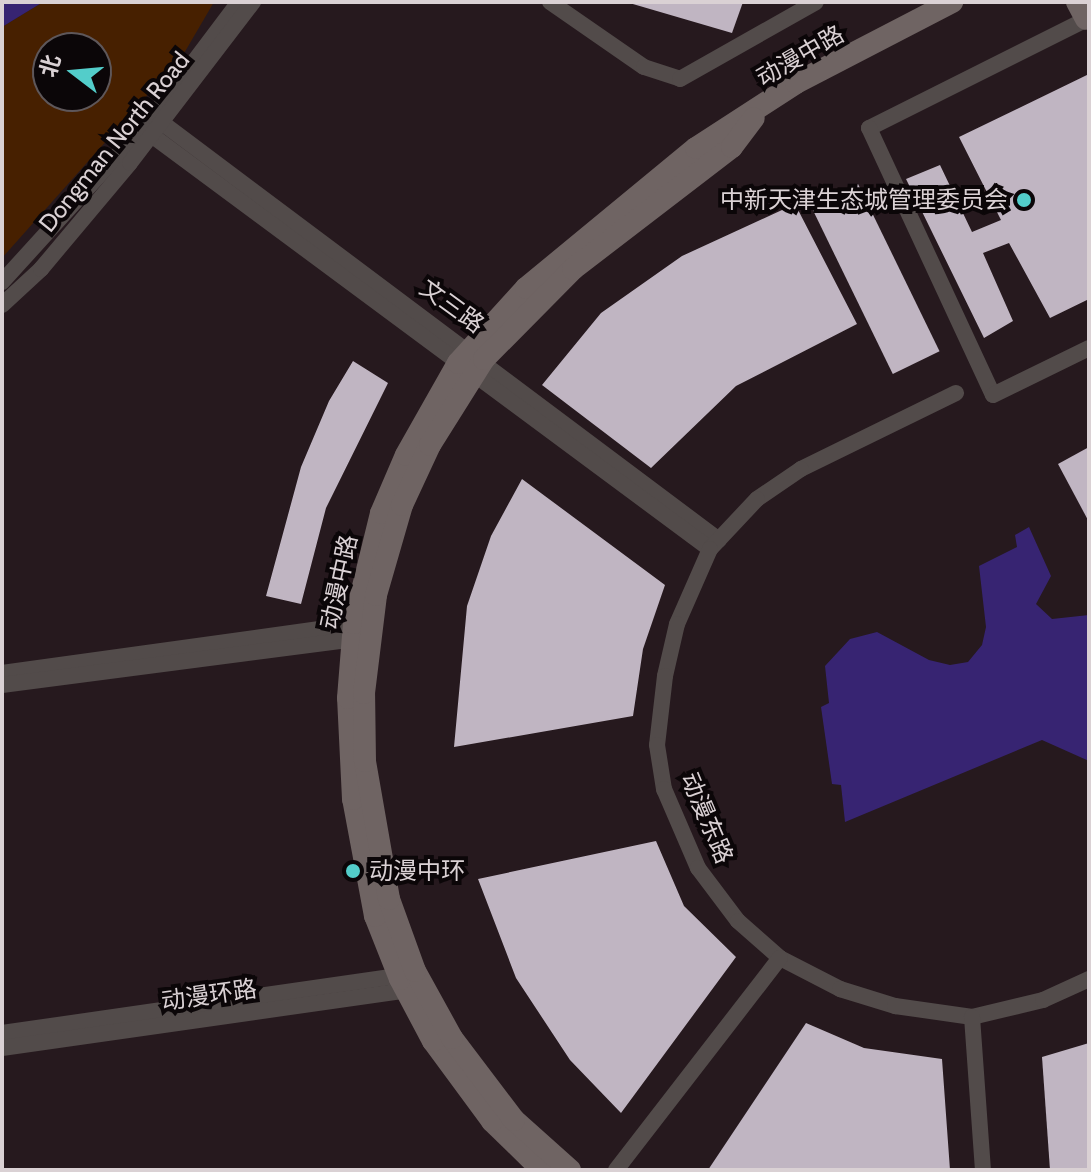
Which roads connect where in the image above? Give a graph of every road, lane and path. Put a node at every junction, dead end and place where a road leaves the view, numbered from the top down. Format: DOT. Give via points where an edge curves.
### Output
graph roads {
  1 [pos="239,2"];
  2 [pos="253,2"];
  3 [pos="550,2"];
  4 [pos="816,2"];
  5 [pos="952,2"];
  6 [pos="1084,13"];
  7 [pos="152,127"];
  8 [pos="2,282"];
  9 [pos="2,305"];
  10 [pos="1089,348"];
  11 [pos="471,361"];
  12 [pos="956,393"];
  13 [pos="715,545"];
  14 [pos="362,631"];
  15 [pos="2,673"];
  16 [pos="2,685"];
  17 [pos="780,958"];
  18 [pos="1089,979"];
  19 [pos="411,982"];
  20 [pos="972,1017"];
  21 [pos="2,1033"];
  22 [pos="2,1048"];
  23 [pos="542,1170"];
  24 [pos="570,1170"];
  25 [pos="616,1170"];
  26 [pos="983,1170"];
  1 -- 7 [label="street, Dongman North Road"];
  2 -- 7 [label="street, Dongman North Road"];
  3 -- 4 [label="street" via="644,67 680,79"];
  5 -- 11 [label="street, 动漫中路" via="796,83 639,190 526,288"];
  6 -- 10 [label="street" via="869,128 993,395"];
  7 -- 8 [label="street, Dongman North Road"];
  7 -- 9 [label="street, Dongman North Road" via="41,269"];
  7 -- 11 [label="street, 文三路"];
  11 -- 13 [label="street, 文三路"];
  11 -- 14 [label="street, 动漫中路" via="419,430 381,513"];
  12 -- 13 [label="street, 动漫东路" via="801,469 757,499"];
  13 -- 17 [label="street, 动漫东路" via="677,624 657,745 664,789 698,868 738,921"];
  14 -- 15 [label="street"];
  14 -- 16 [label="street"];
  14 -- 19 [label="street, 动漫中路" via="348,698 353,799 375,916"];
  17 -- 20 [label="street, 动漫东路" via="840,989 895,1006"];
  17 -- 25 [label="street"];
  18 -- 20 [label="street, 动漫东路" via="1043,1000"];
  19 -- 21 [label="street, 动漫环路"];
  19 -- 22 [label="street, 动漫环路"];
  19 -- 23 [label="street, 动漫中路" via="460,1081"];
  19 -- 24 [label="street, 动漫中路" via="482,1082"];
  20 -- 26 [label="street"];
}
